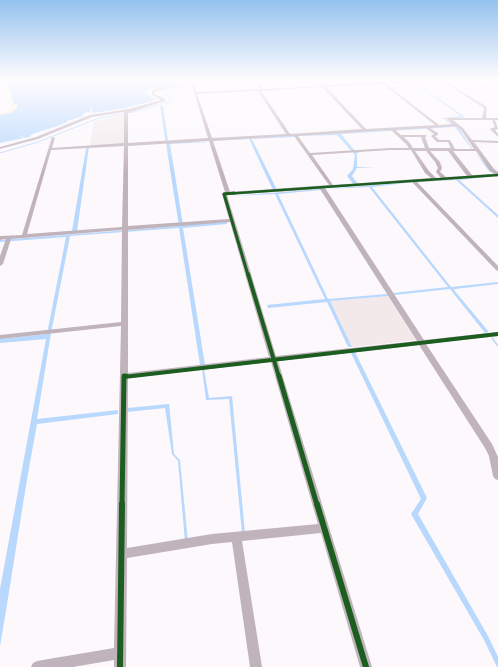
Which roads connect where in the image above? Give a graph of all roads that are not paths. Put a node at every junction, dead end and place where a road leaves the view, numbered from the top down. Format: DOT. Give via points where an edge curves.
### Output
graph roads {
  1 [pos="122,110"];
  2 [pos="132,110"];
  3 [pos="201,110"];
  4 [pos="272,110"];
  5 [pos="346,110"];
  6 [pos="418,110"];
  7 [pos="486,110"];
  8 [pos="126,113"];
  9 [pos="105,114"];
  10 [pos="484,119"];
  11 [pos="493,119"];
  12 [pos="498,119"];
  13 [pos="454,125"];
  14 [pos="438,126"];
  15 [pos="429,128"];
  16 [pos="498,128"];
  17 [pos="365,130"];
  18 [pos="393,130"];
  19 [pos="289,135"];
  20 [pos="296,135"];
  21 [pos="399,136"];
  22 [pos="422,136"];
  23 [pos="433,136"];
  24 [pos="498,136"];
  25 [pos="53,138"];
  26 [pos="211,141"];
  27 [pos="470,141"];
  28 [pos="498,142"];
  29 [pos="126,145"];
  30 [pos="0,148"];
  31 [pos="410,148"];
  32 [pos="50,149"];
  33 [pos="427,149"];
  34 [pos="452,149"];
  35 [pos="474,150"];
  36 [pos="310,154"];
  37 [pos="498,175"];
  38 [pos="471,177"];
  39 [pos="445,179"];
  40 [pos="435,180"];
  41 [pos="413,181"];
  42 [pos="332,187"];
  43 [pos="322,188"];
  44 [pos="228,194"];
  45 [pos="230,220"];
  46 [pos="125,230"];
  47 [pos="24,236"];
  48 [pos="0,238"];
  49 [pos="8,239"];
  50 [pos="0,264"];
  51 [pos="498,269"];
  52 [pos="124,324"];
  53 [pos="498,334"];
  54 [pos="0,337"];
  55 [pos="420,342"];
  56 [pos="272,359"];
  57 [pos="124,376"];
  58 [pos="498,476"];
  59 [pos="324,528"];
  60 [pos="236,537"];
  61 [pos="122,554"];
  62 [pos="120,653"];
  63 [pos="37,667"];
  64 [pos="120,667"];
  65 [pos="256,667"];
  66 [pos="365,667"];
  1 -- 9 [label="street"];
  2 -- 8 [label="street"];
  3 -- 26 [label="street"];
  4 -- 19 [label="street"];
  5 -- 17 [label="street"];
  6 -- 14 [label="street"];
  7 -- 10 [label="street"];
  8 -- 9 [label="street"];
  8 -- 29 [label="street"];
  9 -- 30 [label="street" via="86,118 37,138"];
  10 -- 11 [label="street"];
  10 -- 13 [label="street" via="449,119"];
  11 -- 12 [label="street"];
  11 -- 16 [label="street"];
  13 -- 14 [label="street"];
  13 -- 27 [label="street" via="462,129"];
  14 -- 15 [label="street"];
  15 -- 18 [label="street"];
  15 -- 23 [label="street" via="437,134"];
  16 -- 24 [label="street" via="492,129"];
  17 -- 18 [label="street"];
  17 -- 20 [label="street"];
  18 -- 21 [label="street"];
  19 -- 20 [label="street"];
  19 -- 26 [label="street"];
  20 -- 36 [label="street"];
  21 -- 22 [label="street"];
  21 -- 31 [label="street"];
  22 -- 23 [label="street"];
  22 -- 33 [label="street"];
  23 -- 34 [label="street" via="438,140 449,141"];
  25 -- 32 [label="street"];
  26 -- 29 [label="street"];
  26 -- 44 [label="street"];
  27 -- 28 [label="street"];
  27 -- 35 [label="street"];
  29 -- 32 [label="street"];
  29 -- 46 [label="street"];
  31 -- 33 [label="street"];
  31 -- 36 [label="street"];
  31 -- 40 [label="street"];
  32 -- 47 [label="street"];
  33 -- 34 [label="street"];
  33 -- 39 [label="street" via="439,164 438,172"];
  34 -- 35 [label="street"];
  34 -- 38 [label="street"];
  35 -- 37 [label="street"];
  36 -- 42 [label="street"];
  37 -- 38 [label="street"];
  38 -- 39 [label="street"];
  39 -- 40 [label="street"];
  40 -- 41 [label="street"];
  41 -- 42 [label="street"];
  41 -- 51 [label="street"];
  42 -- 43 [label="street"];
  43 -- 44 [label="street"];
  43 -- 55 [label="street"];
  44 -- 45 [label="street" via="224,194"];
  45 -- 46 [label="street"];
  45 -- 56 [label="street"];
  46 -- 47 [label="street"];
  46 -- 52 [label="street"];
  47 -- 49 [label="street"];
  48 -- 49 [label="street"];
  49 -- 50 [label="street"];
  52 -- 54 [label="street"];
  52 -- 57 [label="street"];
  53 -- 55 [label="street"];
  55 -- 56 [label="street"];
  55 -- 58 [label="street" via="490,446"];
  56 -- 57 [label="street"];
  56 -- 59 [label="street"];
  57 -- 61 [label="street"];
  59 -- 60 [label="street"];
  59 -- 66 [label="street"];
  60 -- 61 [label="street"];
  60 -- 65 [label="street"];
  61 -- 62 [label="street"];
  62 -- 63 [label="street"];
  62 -- 64 [label="street"];
}
